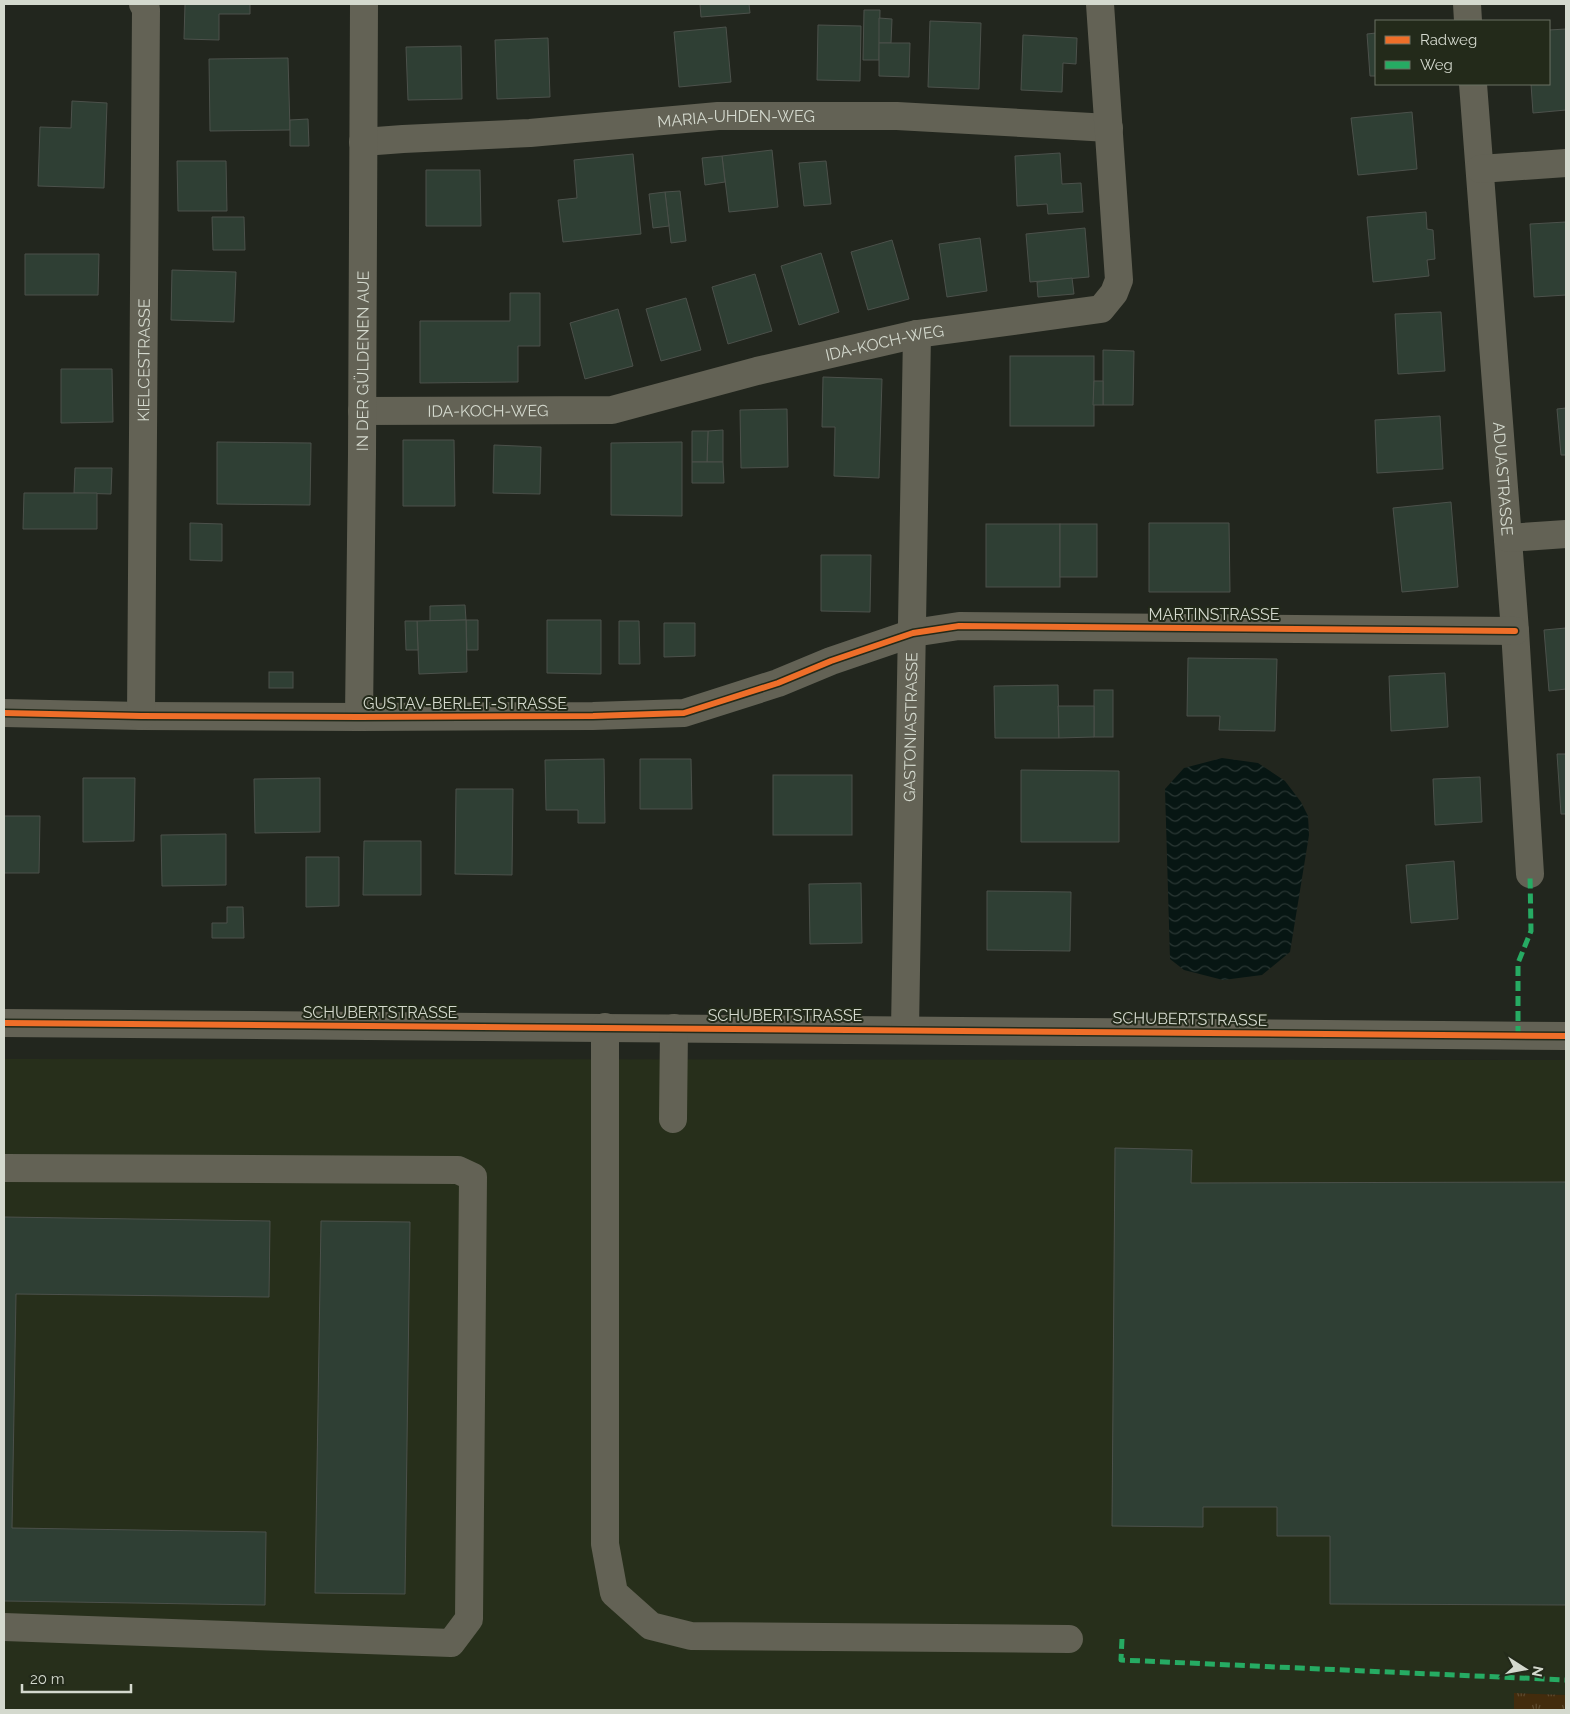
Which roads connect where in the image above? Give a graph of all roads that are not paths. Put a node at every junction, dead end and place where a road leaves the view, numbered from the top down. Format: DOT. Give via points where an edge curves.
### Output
graph roads {
  1 [pos="143,4"];
  2 [pos="364,4"];
  3 [pos="1100,4"];
  4 [pos="1467,4"];
  5 [pos="1468,20"];
  6 [pos="1473,85"];
  7 [pos="1109,128"];
  8 [pos="363,142"];
  9 [pos="1566,163"];
  10 [pos="1480,170"];
  11 [pos="917,334"];
  12 [pos="362,411"];
  13 [pos="1566,534"];
  14 [pos="1508,538"];
  15 [pos="1515,631"];
  16 [pos="913,633"];
  17 [pos="4,713"];
  18 [pos="141,716"];
  19 [pos="359,717"];
  20 [pos="1530,874"];
  21 [pos="4,1023"];
  22 [pos="605,1027"];
  23 [pos="674,1028"];
  24 [pos="905,1030"];
  25 [pos="1566,1036"];
  26 [pos="673,1119"];
  27 [pos="4,1168"];
  28 [pos="4,1627"];
  29 [pos="1069,1639"];
  1 -- 18 [label="street, KIELCESTRASSE" via="146,19"];
  2 -- 8 [label="street, IN DER GÜLDENEN AUE"];
  3 -- 7 [label="street, IDA-KOCH-WEG"];
  4 -- 5 [label="street"];
  6 -- 10 [label="street, ADUASTRASSE"];
  7 -- 8 [label="street, MARIA-UHDEN-WEG" via="897,116 718,116 530,133"];
  7 -- 11 [label="street, IDA-KOCH-WEG" via="1120,280 1101,309"];
  8 -- 12 [label="street, IN DER GÜLDENEN AUE"];
  9 -- 10 [label="street"];
  10 -- 14 [label="street, ADUASTRASSE"];
  11 -- 12 [label="street, IDA-KOCH-WEG" via="612,410"];
  11 -- 16 [label="street, GASTONIASTRASSE"];
  12 -- 19 [label="street, IN DER GÜLDENEN AUE"];
  13 -- 14 [label="street"];
  14 -- 15 [label="street, ADUASTRASSE"];
  15 -- 16 [label="street, MARTINSTRASSE" via="959,626"];
  15 -- 20 [label="street, ADUASTRASSE"];
  16 -- 19 [label="street, GUSTAV-BERLET-STRASSE" via="778,683 684,713"];
  16 -- 24 [label="street, GASTONIASTRASSE"];
  17 -- 18 [label="street, GUSTAV-BERLET-STRASSE"];
  18 -- 19 [label="street, GUSTAV-BERLET-STRASSE"];
  21 -- 22 [label="street, SCHUBERTSTRASSE"];
  22 -- 23 [label="street, SCHUBERTSTRASSE"];
  22 -- 29 [label="street" via="605,1544 614,1593 651,1626 691,1636"];
  23 -- 24 [label="street, SCHUBERTSTRASSE"];
  23 -- 26 [label="street"];
  24 -- 25 [label="street, SCHUBERTSTRASSE"];
  27 -- 28 [label="street" via="458,1170 473,1177 469,1619 451,1644"];
}
